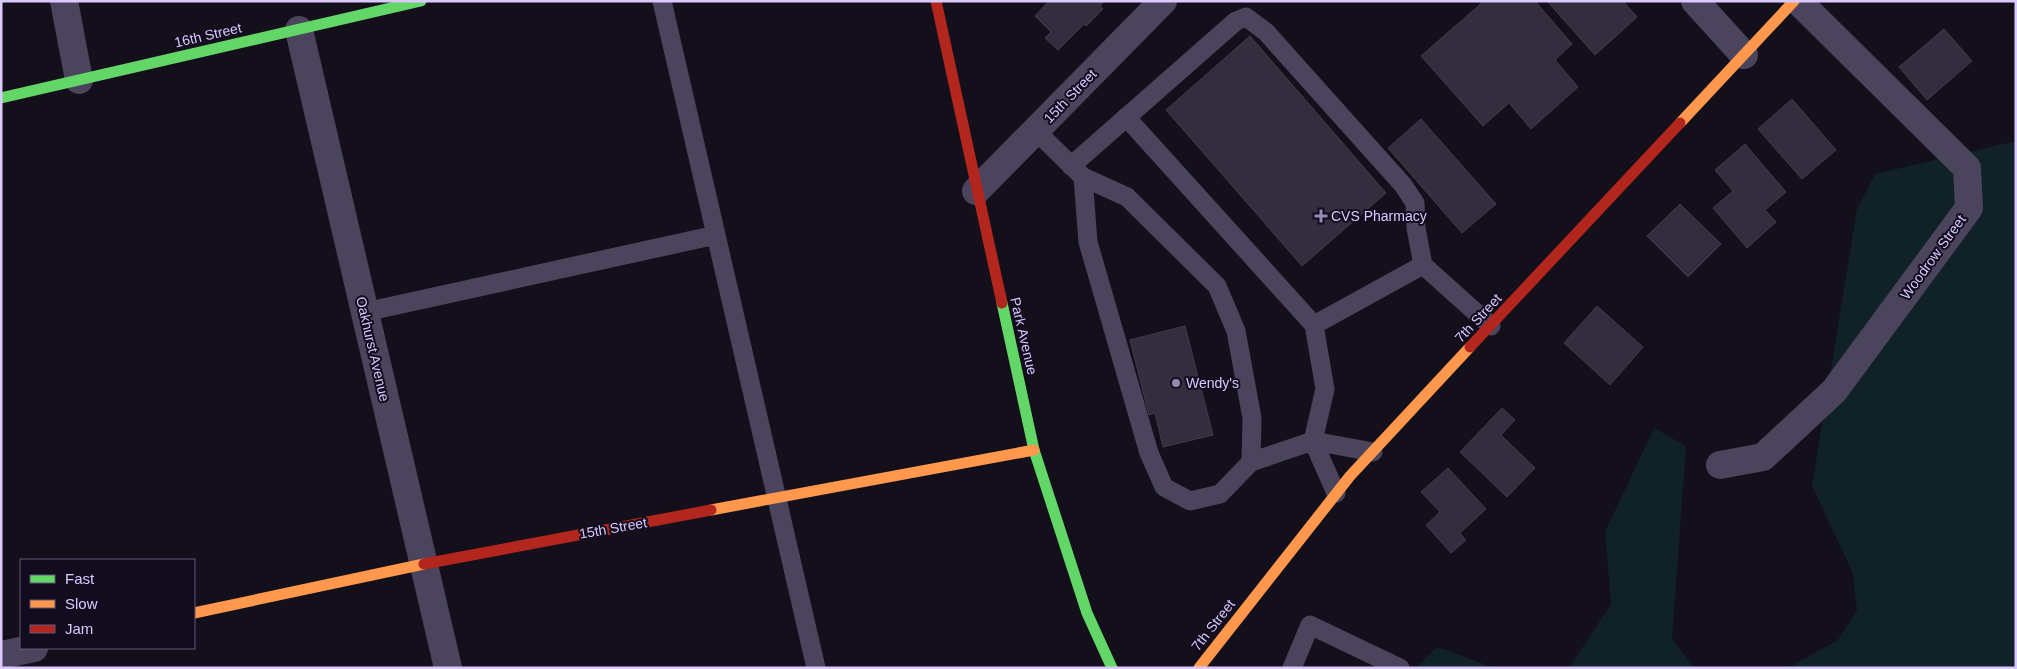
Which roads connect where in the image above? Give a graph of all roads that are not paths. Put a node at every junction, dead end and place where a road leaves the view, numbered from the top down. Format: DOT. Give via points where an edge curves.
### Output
graph roads {
  1 [pos="64,1"];
  2 [pos="421,1"];
  3 [pos="662,1"];
  4 [pos="936,1"];
  5 [pos="1163,1"];
  6 [pos="1695,1"];
  7 [pos="1794,1"];
  8 [pos="1798,1"];
  9 [pos="299,30"];
  10 [pos="1744,55"];
  11 [pos="79,80"];
  12 [pos="1,98"];
  13 [pos="1126,117"];
  14 [pos="1036,131"];
  15 [pos="1077,171"];
  16 [pos="976,191"];
  17 [pos="716,235"];
  18 [pos="1423,265"];
  19 [pos="365,312"];
  20 [pos="1314,325"];
  21 [pos="1490,326"];
  22 [pos="1313,441"];
  23 [pos="1034,450"];
  24 [pos="1373,452"];
  25 [pos="1251,462"];
  26 [pos="1720,465"];
  27 [pos="1336,493"];
  28 [pos="776,498"];
  29 [pos="423,564"];
  30 [pos="195,613"];
  31 [pos="1356,647"];
  32 [pos="29,649"];
  33 [pos="1,655"];
  34 [pos="448,668"];
  35 [pos="816,668"];
  36 [pos="1112,668"];
  37 [pos="1199,668"];
  38 [pos="1292,668"];
  39 [pos="1363,668"];
  40 [pos="1400,668"];
  1 -- 11 [label="street"];
  2 -- 9 [label="street, 16th Street"];
  3 -- 17 [label="lane"];
  4 -- 16 [label="street, Park Avenue"];
  5 -- 14 [label="street, 15th Street"];
  6 -- 10 [label="street"];
  7 -- 10 [label="street, 7th Street"];
  8 -- 26 [label="street, Woodrow Street" via="1966,168 1969,208 1834,391 1763,457"];
  9 -- 11 [label="street, 16th Street"];
  9 -- 19 [label="street, Oakhurst Avenue"];
  10 -- 21 [label="street, 7th Street"];
  11 -- 12 [label="street, 16th Street"];
  13 -- 15 [label="lane"];
  13 -- 18 [label="lane" via="1236,21 1246,17 1266,32 1403,185 1415,203"];
  13 -- 20 [label="lane"];
  14 -- 15 [label="lane"];
  14 -- 16 [label="street, 15th Street"];
  15 -- 25 [label="lane" via="1127,197 1218,286 1238,341 1252,418"];
  15 -- 25 [label="lane" via="1088,242 1149,453 1164,487 1190,501 1220,494"];
  16 -- 23 [label="street, Park Avenue"];
  17 -- 19 [label="lane"];
  17 -- 28 [label="lane"];
  18 -- 20 [label="lane"];
  18 -- 21 [label="lane"];
  19 -- 29 [label="street, Oakhurst Avenue"];
  20 -- 22 [label="lane" via="1325,389"];
  21 -- 24 [label="street, 7th Street"];
  22 -- 24 [label="lane"];
  22 -- 25 [label="lane"];
  22 -- 27 [label="lane"];
  23 -- 28 [label="street, 15th Street"];
  23 -- 36 [label="street, Park Avenue" via="1087,613"];
  24 -- 27 [label="street, 7th Street"];
  27 -- 37 [label="street, 7th Street"];
  28 -- 29 [label="street, 15th Street"];
  28 -- 35 [label="lane"];
  29 -- 30 [label="street, 15th Street"];
  29 -- 34 [label="street, Oakhurst Avenue"];
  31 -- 38 [label="lane" via="1310,625"];
  31 -- 39 [label="lane"];
  31 -- 40 [label="lane"];
  32 -- 33 [label="street"];
}
